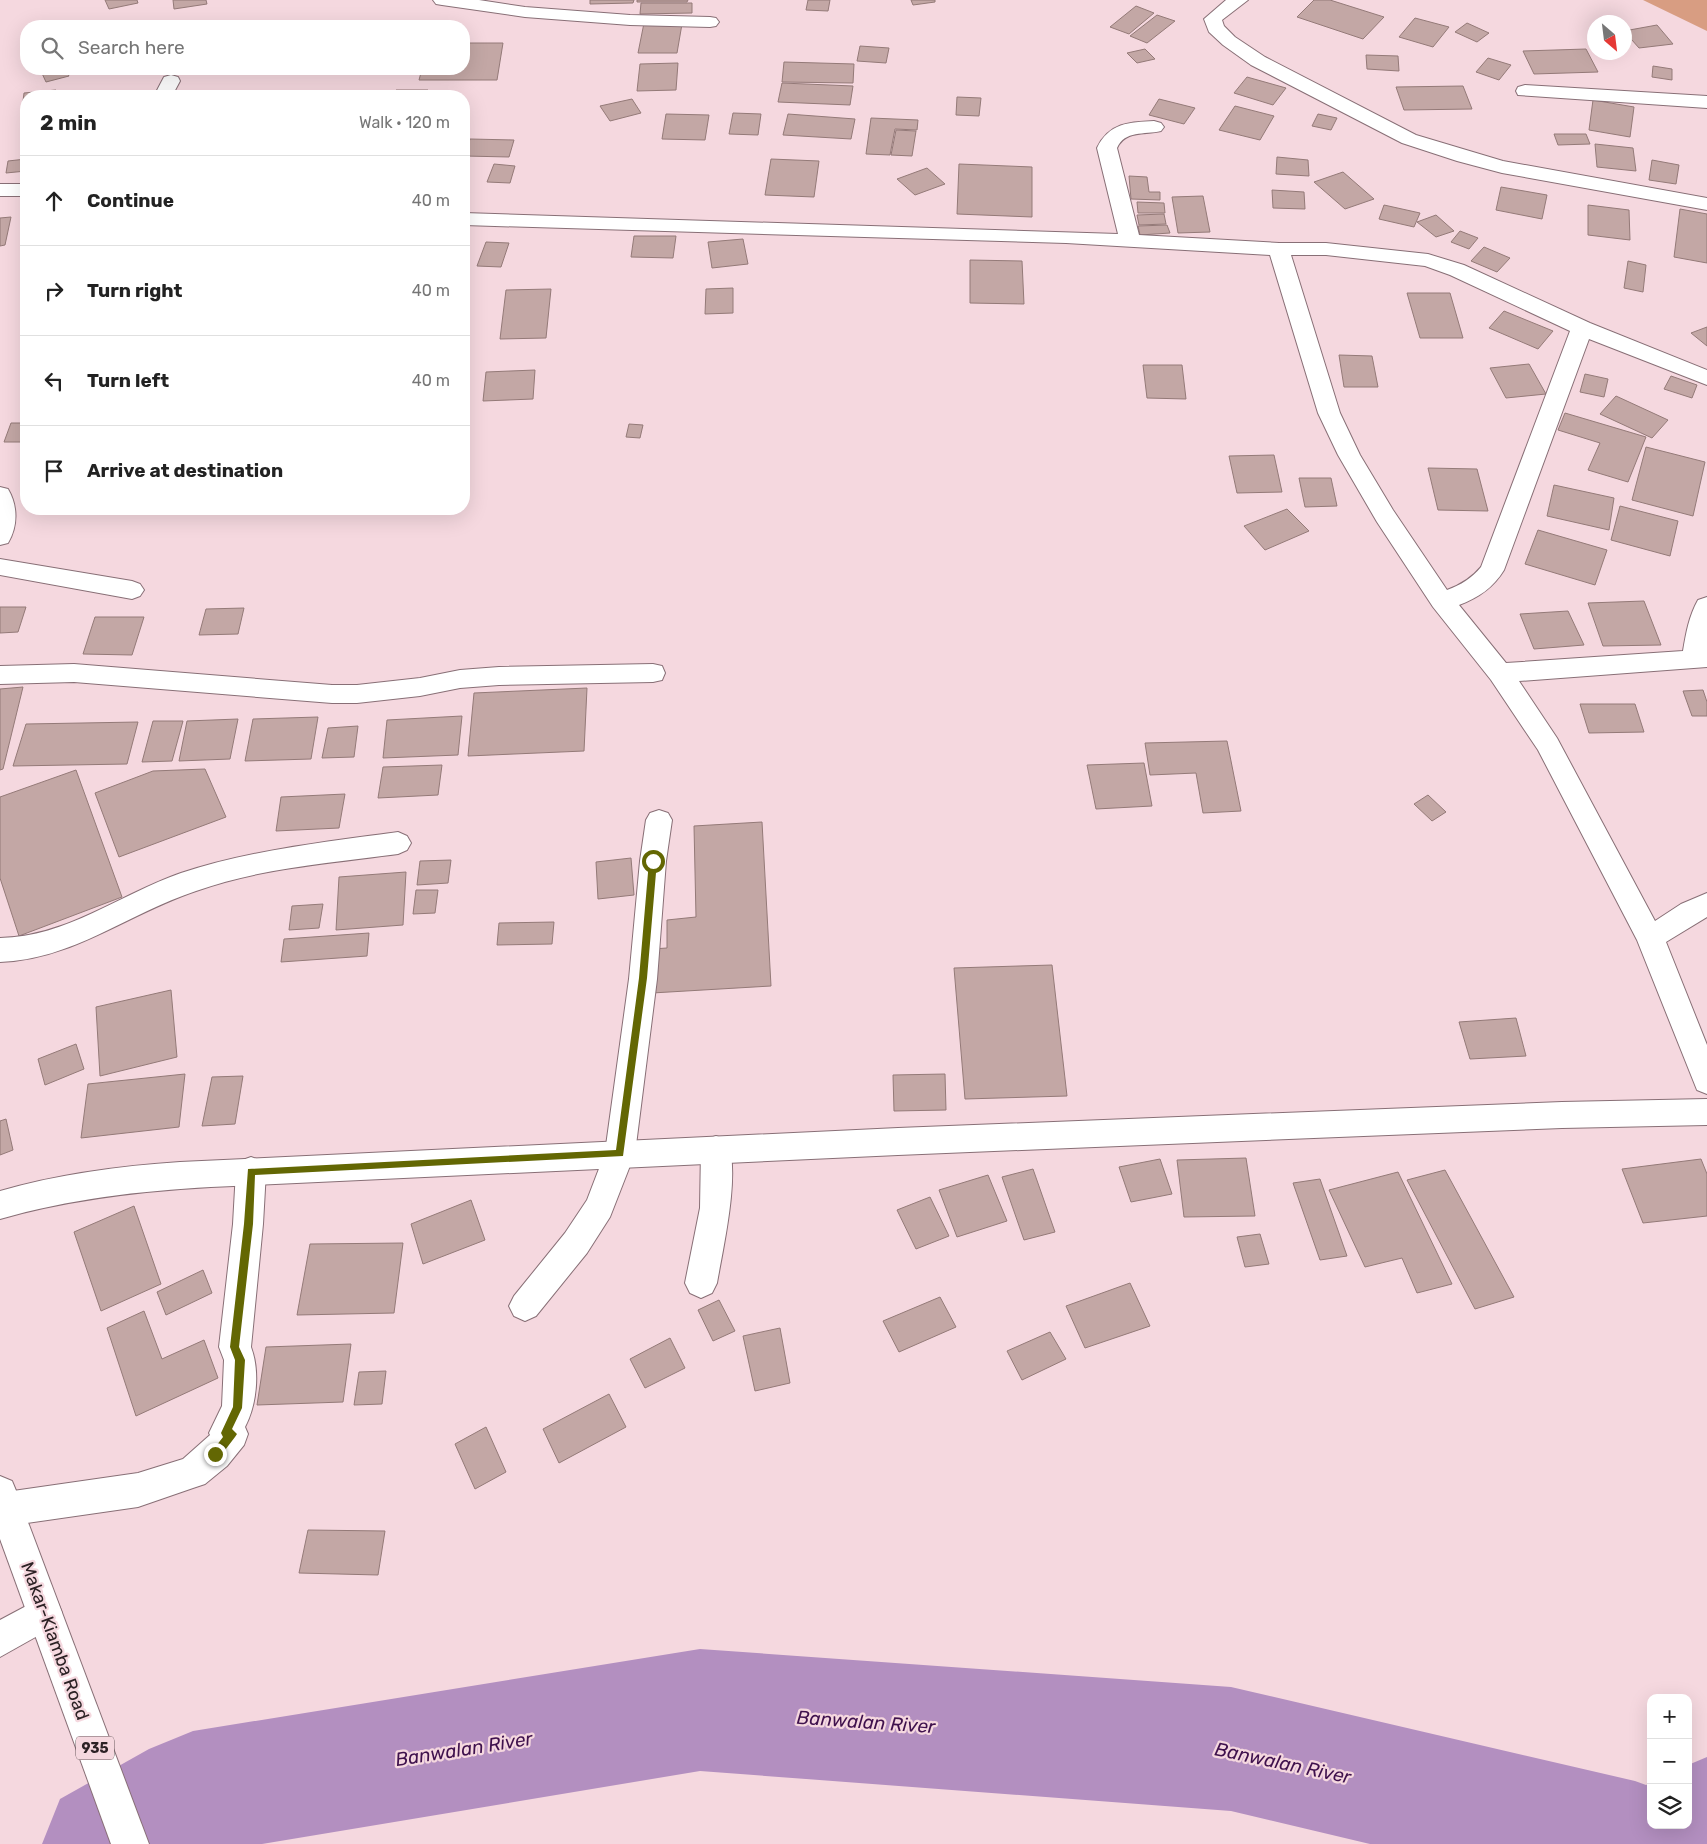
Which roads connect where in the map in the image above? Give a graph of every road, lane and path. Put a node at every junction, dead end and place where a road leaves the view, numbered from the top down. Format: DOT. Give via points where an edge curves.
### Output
graph roads {
  1 [pos="442,0"];
  2 [pos="1239,0"];
  3 [pos="710,22"];
  4 [pos="1524,90"];
  5 [pos="1707,102"];
  6 [pos="1154,127"];
  7 [pos="0,190"];
  8 [pos="20,190"];
  9 [pos="1707,204"];
  10 [pos="470,219"];
  11 [pos="1130,240"];
  12 [pos="1278,249"];
  13 [pos="1582,328"];
  14 [pos="1707,378"];
  15 [pos="0,496"];
  16 [pos="0,537"];
  17 [pos="0,567"];
  18 [pos="132,590"];
  19 [pos="1442,601"];
  20 [pos="1707,606"];
  21 [pos="1701,658"];
  22 [pos="653,673"];
  23 [pos="1500,673"];
  24 [pos="0,675"];
  25 [pos="659,820"];
  26 [pos="398,843"];
  27 [pos="1707,904"];
  28 [pos="1650,938"];
  29 [pos="0,950"];
  30 [pos="1707,1081"];
  31 [pos="1707,1112"];
  32 [pos="716,1149"];
  33 [pos="620,1153"];
  34 [pos="251,1171"];
  35 [pos="0,1205"];
  36 [pos="701,1283"];
  37 [pos="525,1306"];
  38 [pos="3,1501"];
  39 [pos="45,1613"];
  40 [pos="0,1639"];
  41 [pos="130,1844"];
  1 -- 3 [label="street" via="525,12"];
  2 -- 9 [label="street" via="1213,19 1215,28 1229,41 1258,61 1409,140 1502,167"];
  4 -- 5 [label="street"];
  6 -- 11 [label="street" via="1121,131 1107,148"];
  7 -- 8 [label="street"];
  10 -- 11 [label="street"];
  11 -- 12 [label="street"];
  12 -- 13 [label="street" via="1396,254 1428,260 1457,270"];
  12 -- 19 [label="street" via="1329,412 1385,516"];
  13 -- 14 [label="street"];
  13 -- 19 [label="street" via="1492,570 1484,582 1462,596"];
  15 -- 16 [label="street" via="5,512"];
  17 -- 18 [label="street"];
  19 -- 23 [label="street"];
  20 -- 21 [label="street" via="1698,631"];
  21 -- 23 [label="street"];
  22 -- 24 [label="street" via="499,676 357,694 74,673"];
  23 -- 28 [label="street" via="1548,745"];
  25 -- 33 [label="street"];
  26 -- 29 [label="street" via="260,862 187,882 35,947"];
  27 -- 28 [label="street"];
  28 -- 30 [label="street"];
  31 -- 32 [label="street"];
  32 -- 33 [label="street"];
  32 -- 36 [label="street" via="715,1208"];
  33 -- 34 [label="street"];
  33 -- 37 [label="street" via="599,1207 576,1243"];
  34 -- 35 [label="street" via="145,1177 74,1188"];
  34 -- 38 [label="street" via="235,1347 240,1360 238,1408 226,1433 232,1434 193,1472 138,1490"];
  38 -- 39 [label="street, Makar-Kiamba Road / 935"];
  39 -- 40 [label="street"];
  39 -- 41 [label="street, Makar-Kiamba Road / 935"];
}
